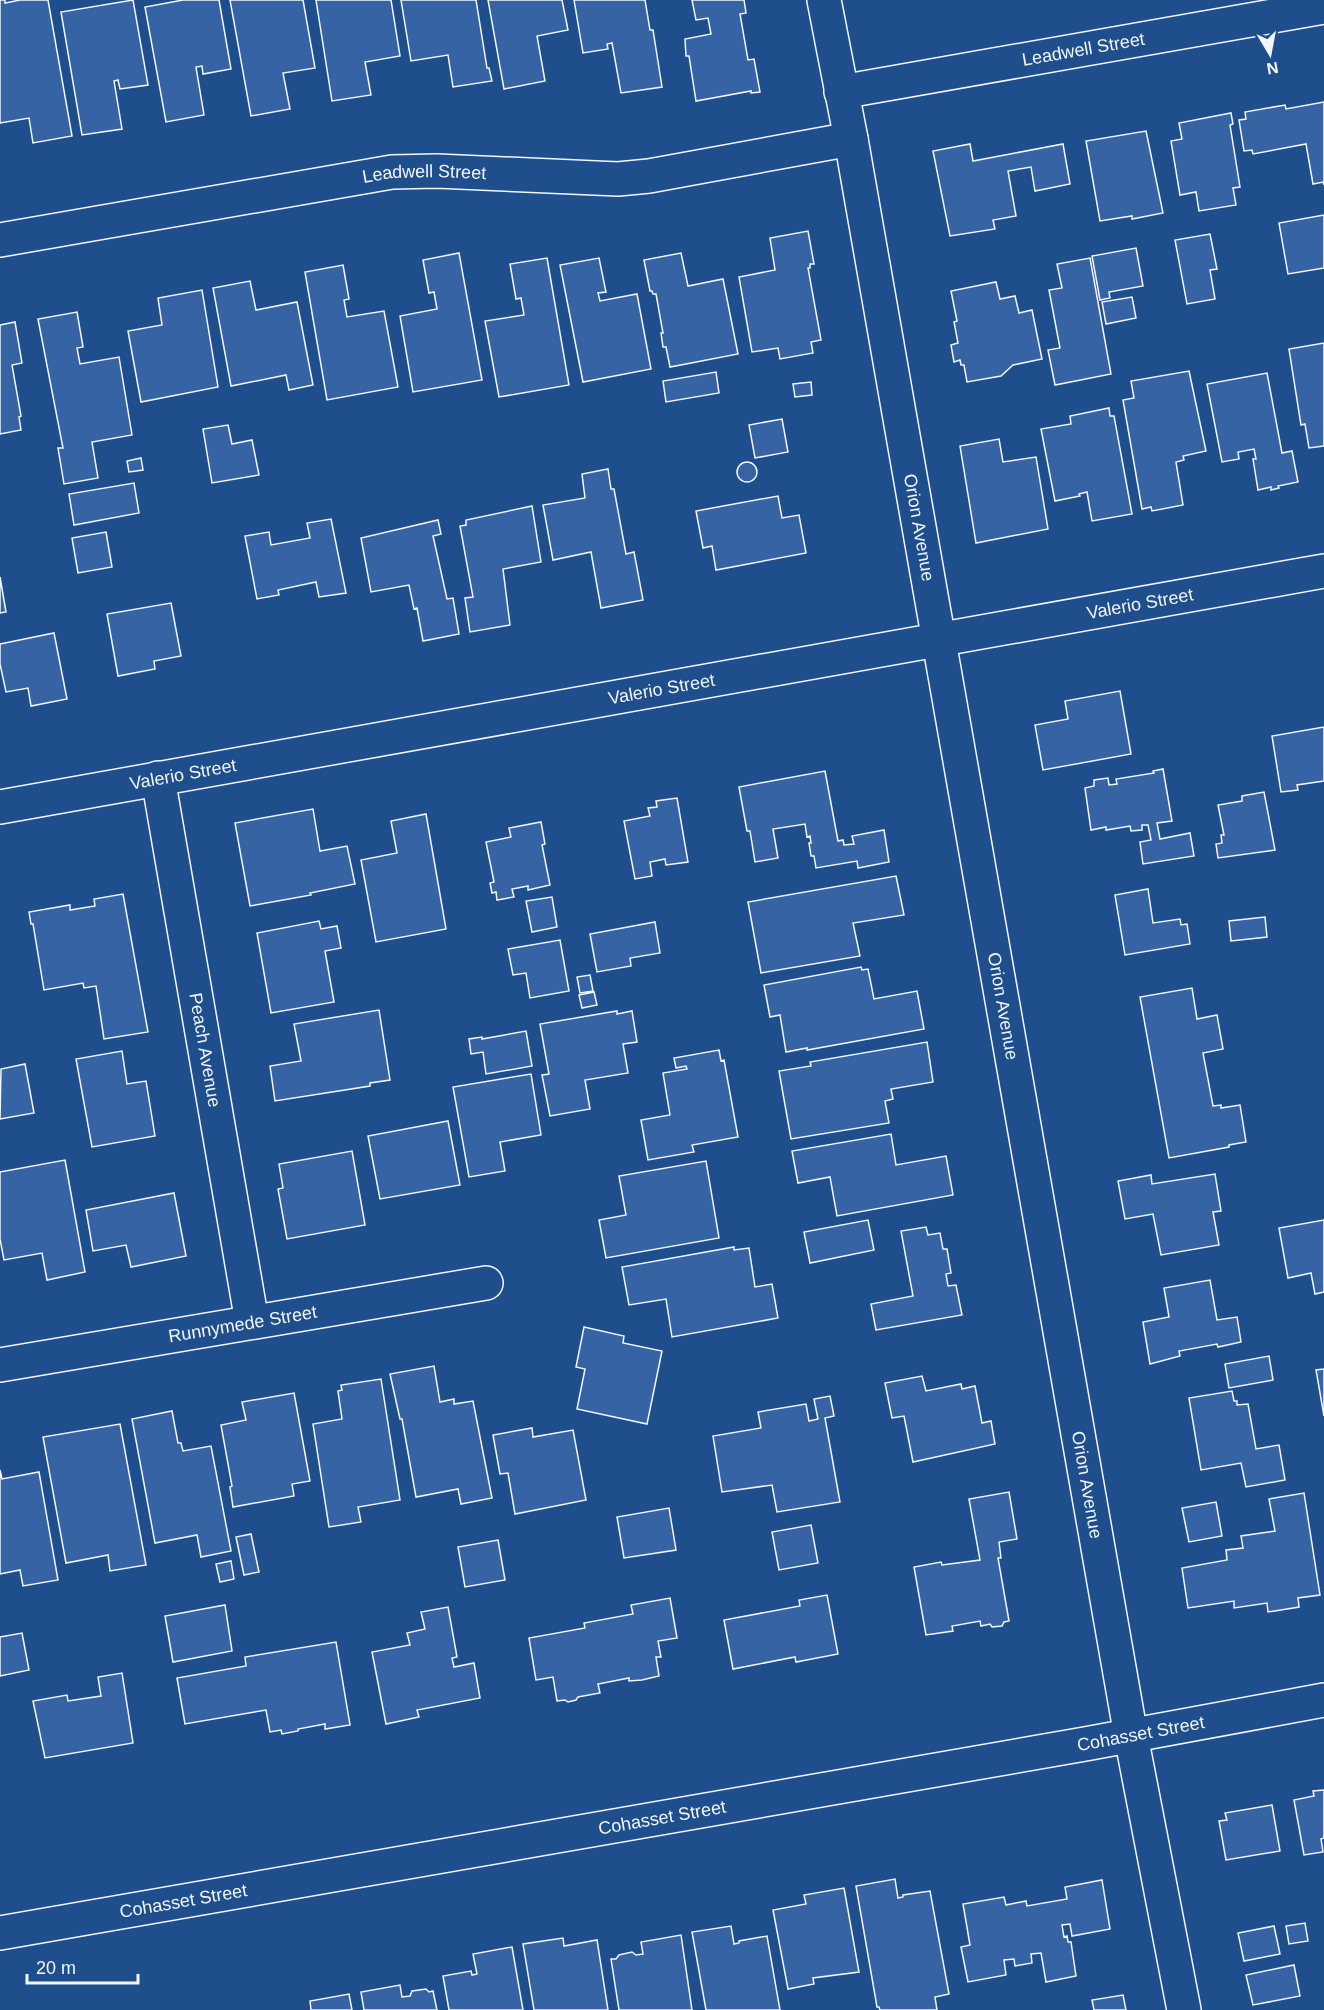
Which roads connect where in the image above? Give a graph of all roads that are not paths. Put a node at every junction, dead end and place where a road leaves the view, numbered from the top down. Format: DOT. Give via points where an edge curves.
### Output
graph roads {
  1 [pos="824,0"];
  2 [pos="1324,7"];
  3 [pos="841,92"];
  4 [pos="851,139"];
  5 [pos="0,240"];
  6 [pos="1324,571"];
  7 [pos="938,639"];
  8 [pos="158,778"];
  9 [pos="0,807"];
  10 [pos="486,1283"];
  11 [pos="252,1322"];
  12 [pos="0,1365"];
  13 [pos="1324,1700"];
  14 [pos="1131,1736"];
  15 [pos="0,1933"];
  16 [pos="1184,2010"];
  1 -- 3 [label="street, Orion Avenue"];
  2 -- 3 [label="street, Leadwell Street"];
  3 -- 4 [label="street, Orion Avenue"];
  4 -- 5 [label="street, Leadwell Street" via="618,179 392,172"];
  4 -- 7 [label="street, Orion Avenue"];
  6 -- 7 [label="street, Valerio Street"];
  7 -- 8 [label="street, Valerio Street"];
  7 -- 14 [label="street, Orion Avenue"];
  8 -- 9 [label="street, Valerio Street"];
  8 -- 11 [label="street, Peach Avenue"];
  10 -- 11 [label="street, Runnymede Street"];
  11 -- 12 [label="street, Runnymede Street"];
  13 -- 14 [label="street, Cohasset Street"];
  14 -- 15 [label="street, Cohasset Street"];
  14 -- 16 [label="street, Orion Avenue"];
}
